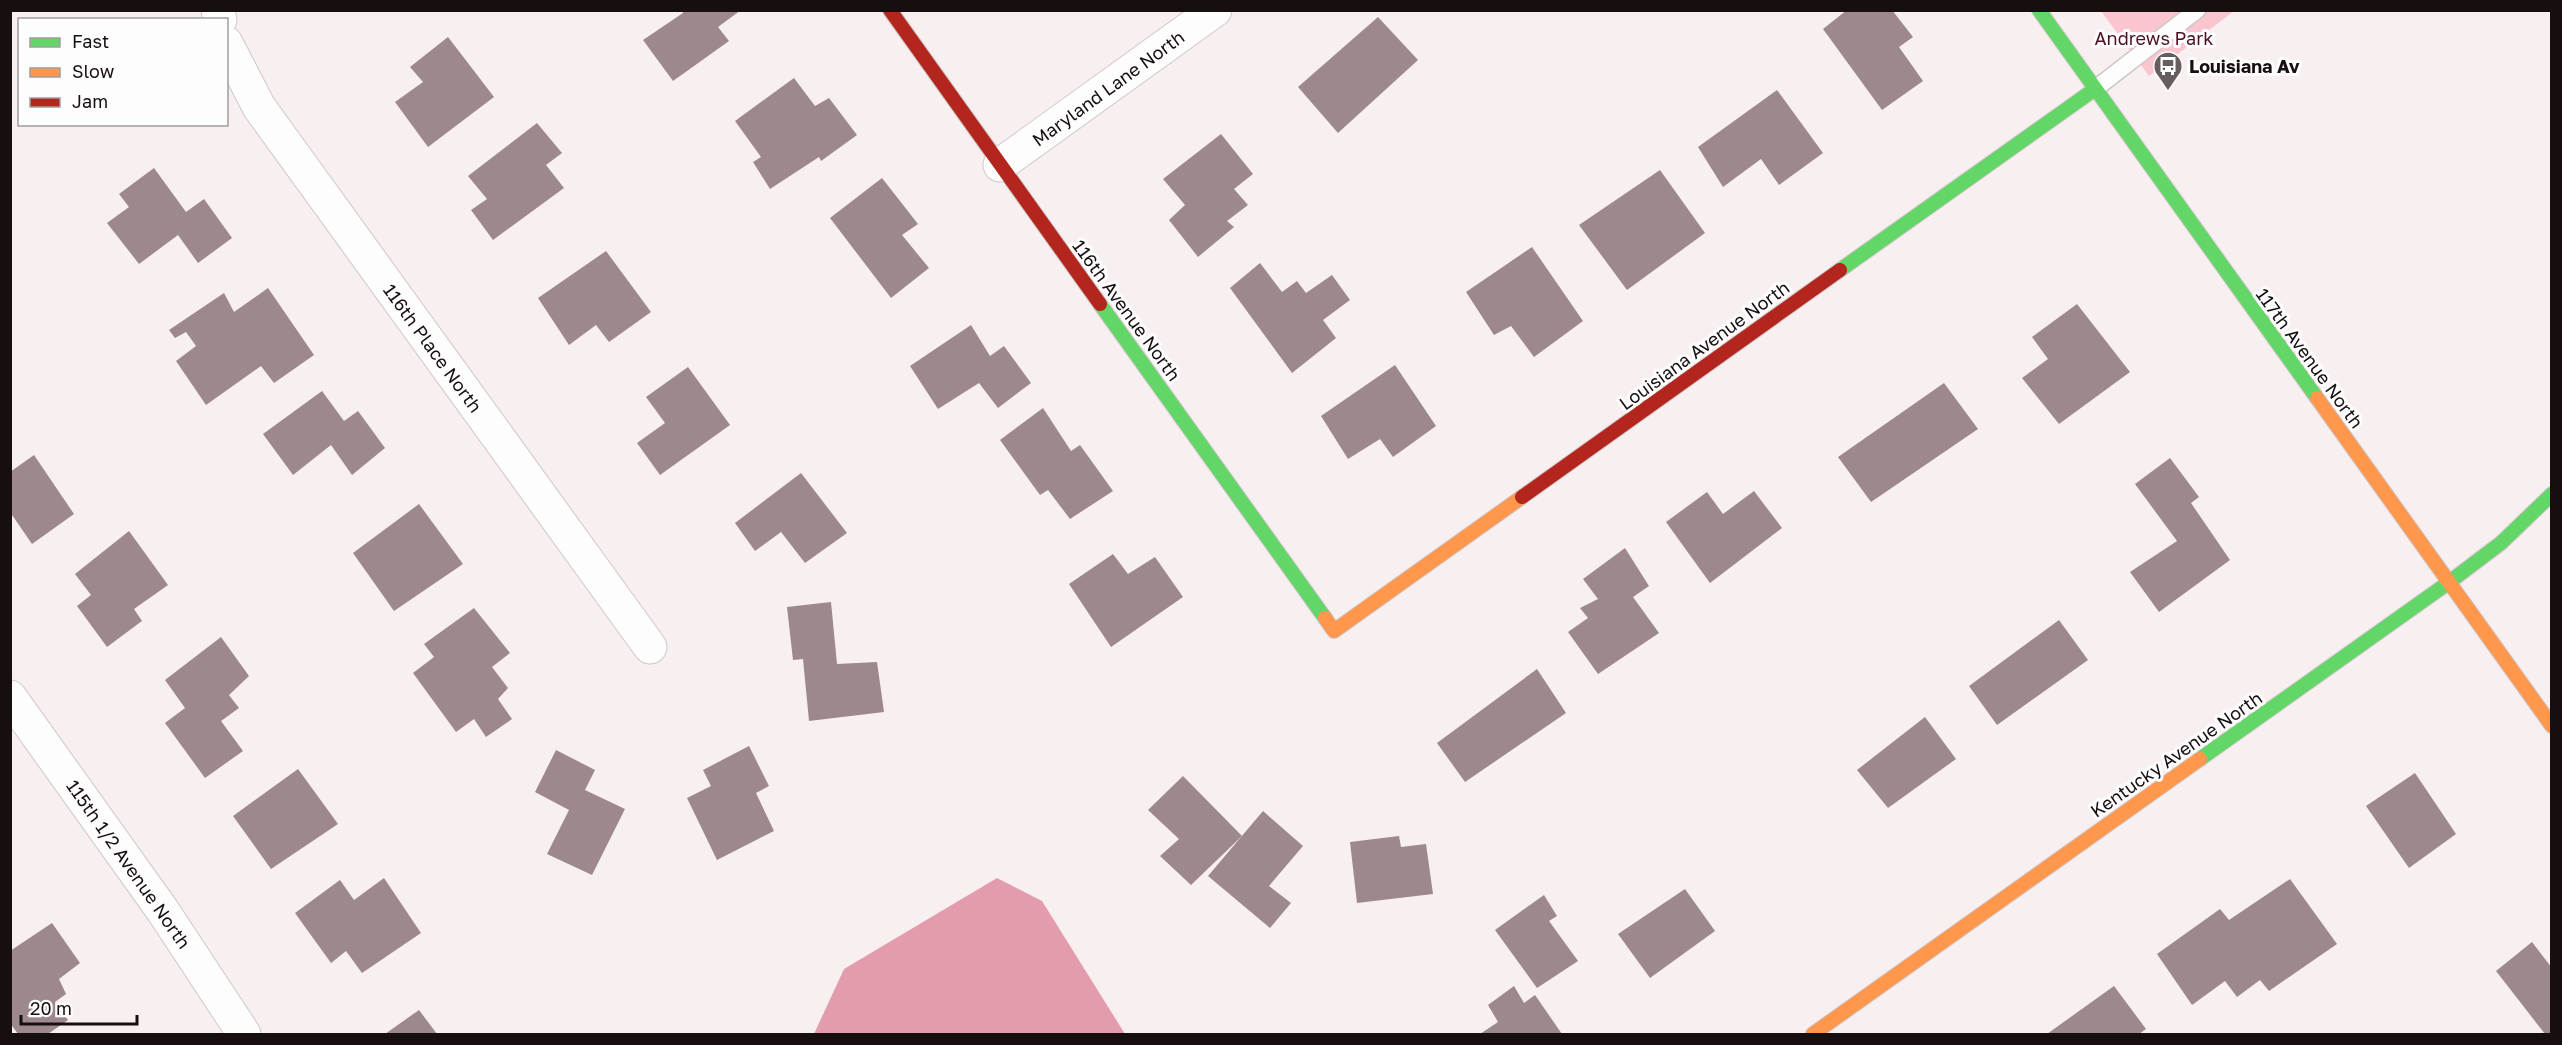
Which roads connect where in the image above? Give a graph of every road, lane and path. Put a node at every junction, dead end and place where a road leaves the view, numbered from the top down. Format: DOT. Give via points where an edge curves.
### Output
graph roads {
  1 [pos="890,10"];
  2 [pos="1215,10"];
  3 [pos="2039,10"];
  4 [pos="2197,10"];
  5 [pos="228,47"];
  6 [pos="2095,89"];
  7 [pos="1000,165"];
  8 [pos="2552,494"];
  9 [pos="2448,583"];
  10 [pos="1334,631"];
  11 [pos="650,647"];
  12 [pos="10,697"];
  13 [pos="2552,726"];
  14 [pos="244,1035"];
  15 [pos="1813,1035"];
  1 -- 7 [label="street, 116th Avenue North"];
  2 -- 7 [label="street, Maryland Lane North"];
  3 -- 6 [label="street, 117th Avenue North"];
  4 -- 6 [label="lane"];
  5 -- 11 [label="street, 116th Place North" via="259,107"];
  6 -- 9 [label="street, 117th Avenue North"];
  6 -- 10 [label="street, Louisiana Avenue North"];
  7 -- 10 [label="street, 116th Avenue North"];
  8 -- 9 [label="street, Kentucky Avenue North" via="2501,543"];
  9 -- 13 [label="street, 117th Avenue North"];
  9 -- 15 [label="street, Kentucky Avenue North"];
  12 -- 14 [label="street, 115th 1/2 Avenue North" via="163,911"];
}
